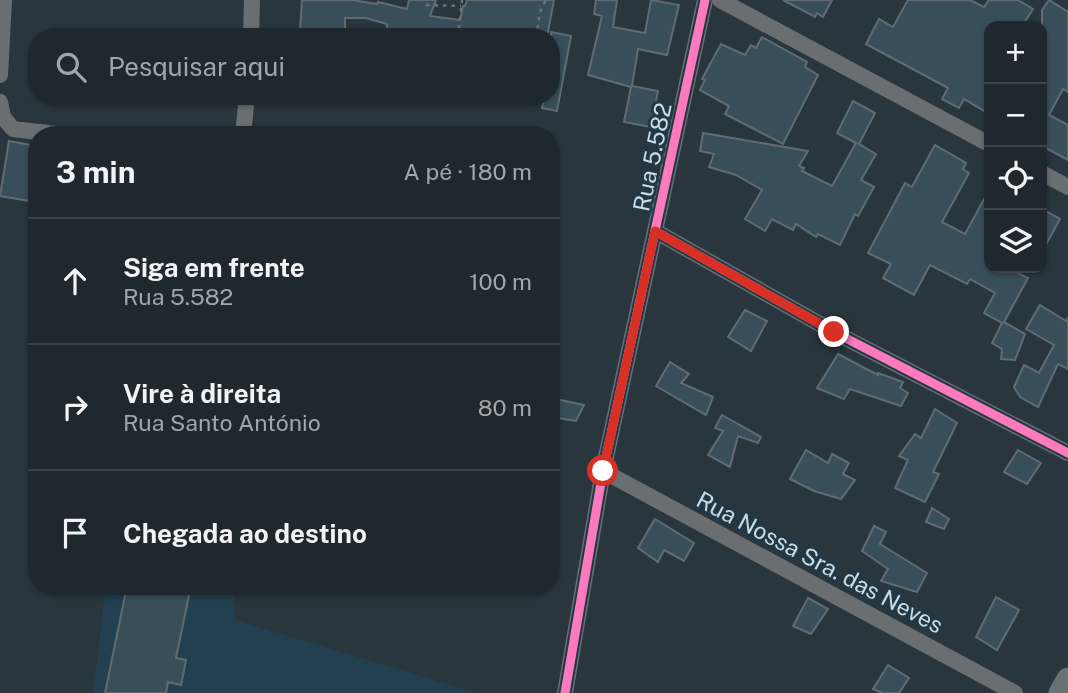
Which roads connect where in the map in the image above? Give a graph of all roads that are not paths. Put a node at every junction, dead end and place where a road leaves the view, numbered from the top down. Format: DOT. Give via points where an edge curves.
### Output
graph roads {
  1 [pos="4,0"];
  2 [pos="253,0"];
  3 [pos="705,0"];
  4 [pos="720,0"];
  5 [pos="251,28"];
  6 [pos="0,75"];
  7 [pos="0,102"];
  8 [pos="246,105"];
  9 [pos="244,126"];
  10 [pos="28,131"];
  11 [pos="984,142"];
  12 [pos="1047,176"];
  13 [pos="1068,187"];
  14 [pos="655,231"];
  15 [pos="1068,453"];
  16 [pos="603,471"];
  17 [pos="1068,679"];
  18 [pos="565,693"];
  19 [pos="1015,693"];
  20 [pos="1060,693"];
  1 -- 6 [label="street"];
  2 -- 5 [label="street"];
  3 -- 14 [label="street, Rua 5.582"];
  4 -- 11 [label="street"];
  7 -- 10 [label="street" via="3,117 13,129"];
  8 -- 9 [label="street"];
  12 -- 13 [label="street"];
  14 -- 15 [label="street" via="834,332"];
  14 -- 16 [label="street, Rua 5.582"];
  16 -- 18 [label="street, Rua 5.582"];
  16 -- 19 [label="street, Rua Nossa Sra. das Neves"];
  17 -- 20 [label="street"];
}
